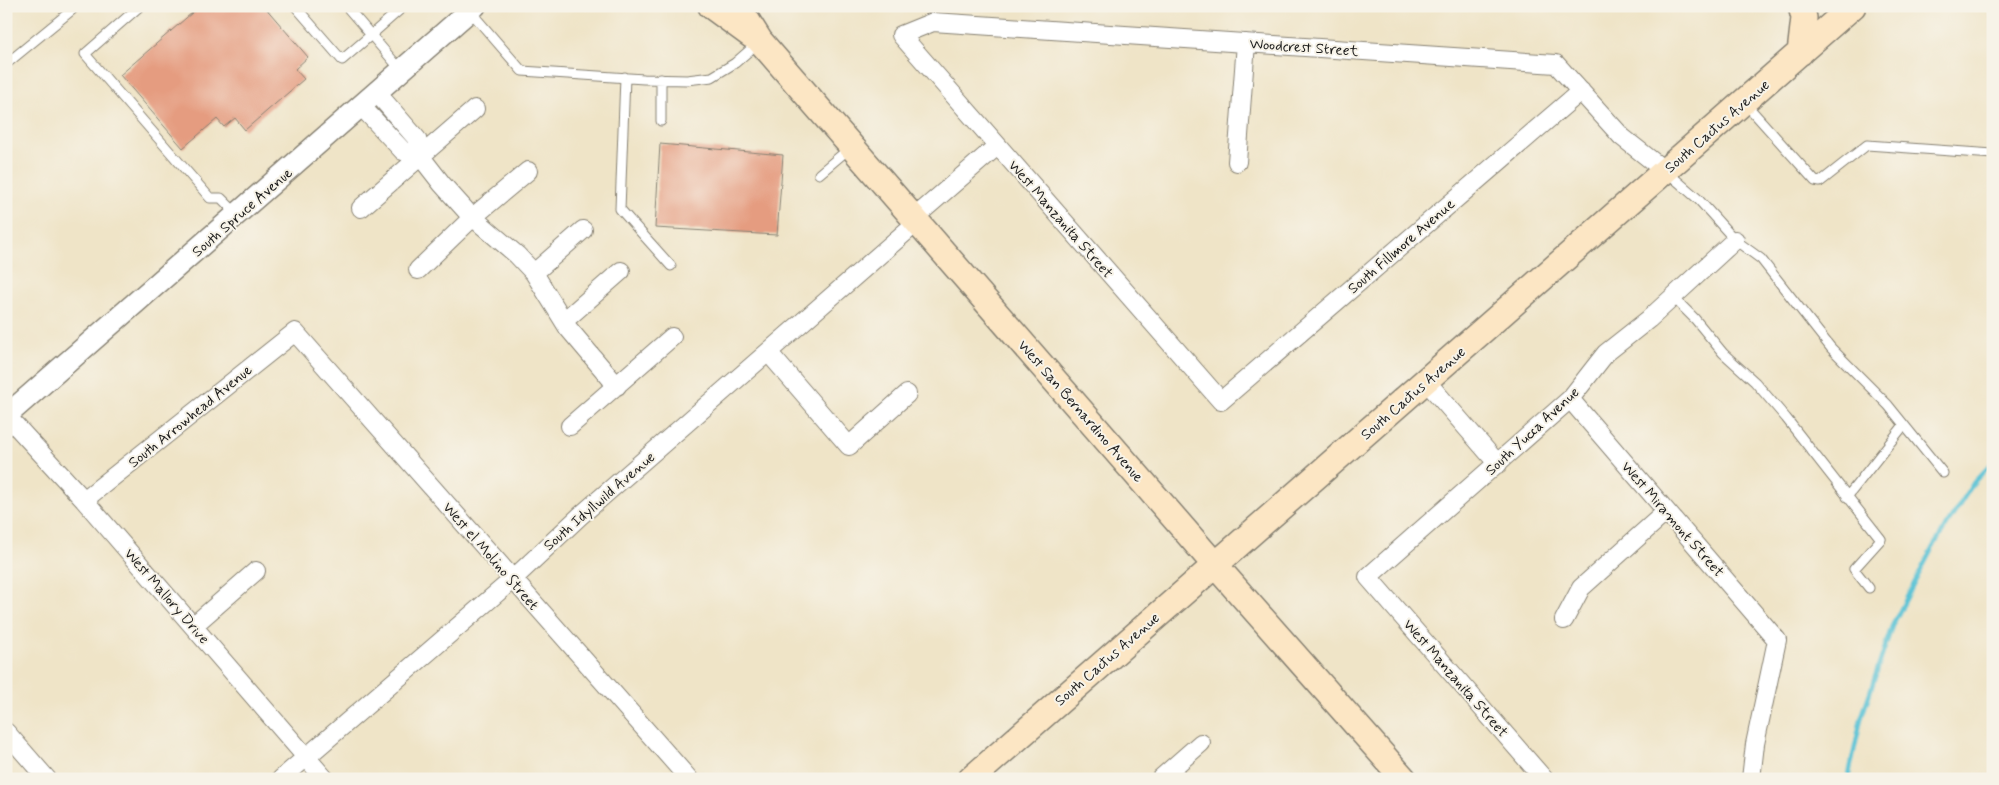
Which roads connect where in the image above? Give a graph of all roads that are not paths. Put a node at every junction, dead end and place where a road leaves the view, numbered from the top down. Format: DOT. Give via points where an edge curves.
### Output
graph roads {
  1 [pos="69,6"];
  2 [pos="140,6"];
  3 [pos="295,6"];
  4 [pos="346,6"];
  5 [pos="404,6"];
  6 [pos="711,6"];
  7 [pos="738,6"];
  8 [pos="1801,6"];
  9 [pos="1853,6"];
  10 [pos="473,9"];
  11 [pos="371,35"];
  12 [pos="901,35"];
  13 [pos="760,41"];
  14 [pos="1246,43"];
  15 [pos="1800,53"];
  16 [pos="6,64"];
  17 [pos="402,71"];
  18 [pos="625,78"];
  19 [pos="661,79"];
  20 [pos="1581,91"];
  21 [pos="369,100"];
  22 [pos="1744,102"];
  23 [pos="475,109"];
  24 [pos="661,121"];
  25 [pos="997,146"];
  26 [pos="852,147"];
  27 [pos="1993,154"];
  28 [pos="421,157"];
  29 [pos="1237,162"];
  30 [pos="1665,170"];
  31 [pos="528,171"];
  32 [pos="819,174"];
  33 [pos="361,208"];
  34 [pos="238,215"];
  35 [pos="473,217"];
  36 [pos="915,220"];
  37 [pos="584,230"];
  38 [pos="1735,240"];
  39 [pos="671,266"];
  40 [pos="418,270"];
  41 [pos="620,271"];
  42 [pos="534,273"];
  43 [pos="1673,297"];
  44 [pos="564,321"];
  45 [pos="295,332"];
  46 [pos="672,337"];
  47 [pos="768,352"];
  48 [pos="1426,382"];
  49 [pos="617,386"];
  50 [pos="907,394"];
  51 [pos="1570,399"];
  52 [pos="1221,402"];
  53 [pos="6,416"];
  54 [pos="1904,425"];
  55 [pos="570,426"];
  56 [pos="1498,464"];
  57 [pos="1943,473"];
  58 [pos="1847,497"];
  59 [pos="84,500"];
  60 [pos="1666,512"];
  61 [pos="1215,565"];
  62 [pos="256,571"];
  63 [pos="1368,576"];
  64 [pos="512,580"];
  65 [pos="1869,588"];
  66 [pos="1564,620"];
  67 [pos="193,626"];
  68 [pos="6,732"];
  69 [pos="1201,743"];
  70 [pos="306,757"];
  71 [pos="47,779"];
  72 [pos="281,779"];
  73 [pos="325,779"];
  74 [pos="689,779"];
  75 [pos="971,779"];
  76 [pos="1160,779"];
  77 [pos="1404,779"];
  78 [pos="1544,779"];
  79 [pos="1751,779"];
  1 -- 16 [label="lane" via="72,10"];
  2 -- 34 [label="lane" via="85,54 210,198 222,198"];
  3 -- 11 [label="lane" via="342,60"];
  4 -- 11 [label="lane"];
  5 -- 11 [label="lane"];
  6 -- 13 [label="main road, West San Bernardino Avenue"];
  7 -- 13 [label="main road, West San Bernardino Avenue"];
  8 -- 15 [label="main road" via="1804,18"];
  9 -- 15 [label="main road, South Cactus Avenue"];
  10 -- 17 [label="street, South Spruce Avenue"];
  10 -- 18 [label="lane" via="522,71"];
  11 -- 17 [label="lane"];
  12 -- 14 [label="street, Woodcrest Street" via="933,22"];
  12 -- 25 [label="street, West Manzanita Street"];
  13 -- 19 [label="lane" via="735,63 712,77"];
  13 -- 26 [label="main road, West San Bernardino Avenue"];
  14 -- 20 [label="street, Woodcrest Street" via="1556,64"];
  14 -- 29 [label="street"];
  15 -- 22 [label="main road, South Cactus Avenue"];
  17 -- 21 [label="street, South Spruce Avenue"];
  18 -- 19 [label="lane"];
  18 -- 39 [label="lane" via="620,209"];
  19 -- 24 [label="lane"];
  20 -- 30 [label="street, Woodcrest Street" via="1622,137"];
  20 -- 52 [label="street, South Fillmore Avenue"];
  21 -- 28 [label="street" via="417,138"];
  21 -- 34 [label="street, South Spruce Avenue"];
  22 -- 27 [label="lane" via="1820,182 1867,145"];
  22 -- 30 [label="main road, South Cactus Avenue"];
  23 -- 28 [label="street"];
  25 -- 36 [label="street, South Idyllwild Avenue"];
  25 -- 52 [label="street, West Manzanita Street"];
  26 -- 32 [label="lane"];
  26 -- 36 [label="main road, West San Bernardino Avenue"];
  28 -- 33 [label="street"];
  28 -- 35 [label="street"];
  30 -- 38 [label="lane" via="1698,199"];
  30 -- 48 [label="main road, South Cactus Avenue"];
  31 -- 35 [label="street"];
  34 -- 53 [label="street, South Spruce Avenue"];
  35 -- 40 [label="street"];
  35 -- 42 [label="street"];
  36 -- 47 [label="street, South Idyllwild Avenue"];
  36 -- 61 [label="main road, West San Bernardino Avenue"];
  37 -- 42 [label="street"];
  38 -- 43 [label="street, South Yucca Avenue"];
  38 -- 54 [label="lane" via="1761,259 1831,348"];
  41 -- 44 [label="street"];
  42 -- 44 [label="street"];
  43 -- 51 [label="street, South Yucca Avenue" via="1606,353"];
  43 -- 58 [label="lane" via="1755,382"];
  44 -- 49 [label="street"];
  45 -- 59 [label="street, South Arrowhead Avenue"];
  45 -- 64 [label="street, West el Molino Street"];
  46 -- 49 [label="street"];
  47 -- 50 [label="street" via="849,446"];
  47 -- 64 [label="street, South Idyllwild Avenue" via="580,516"];
  48 -- 56 [label="street"];
  48 -- 61 [label="main road, South Cactus Avenue"];
  49 -- 55 [label="street"];
  51 -- 56 [label="street, South Yucca Avenue"];
  51 -- 60 [label="street, West Miramont Street"];
  53 -- 59 [label="street, West Mallory Drive"];
  54 -- 57 [label="lane"];
  54 -- 58 [label="lane"];
  56 -- 63 [label="street, South Yucca Avenue"];
  58 -- 65 [label="lane" via="1881,539 1854,569"];
  59 -- 67 [label="street, West Mallory Drive"];
  60 -- 66 [label="street" via="1582,588"];
  60 -- 79 [label="street, West Miramont Street" via="1777,640 1755,744"];
  61 -- 75 [label="main road, South Cactus Avenue"];
  61 -- 77 [label="main road, West San Bernardino Avenue"];
  62 -- 67 [label="street"];
  63 -- 78 [label="street, West Manzanita Street"];
  64 -- 70 [label="street, South Idyllwild Avenue"];
  64 -- 74 [label="street, West el Molino Street"];
  67 -- 70 [label="street, West Mallory Drive"];
  68 -- 71 [label="street"];
  69 -- 76 [label="street"];
  70 -- 72 [label="street, South Idyllwild Avenue"];
  70 -- 73 [label="street, West Mallory Drive"];
}
